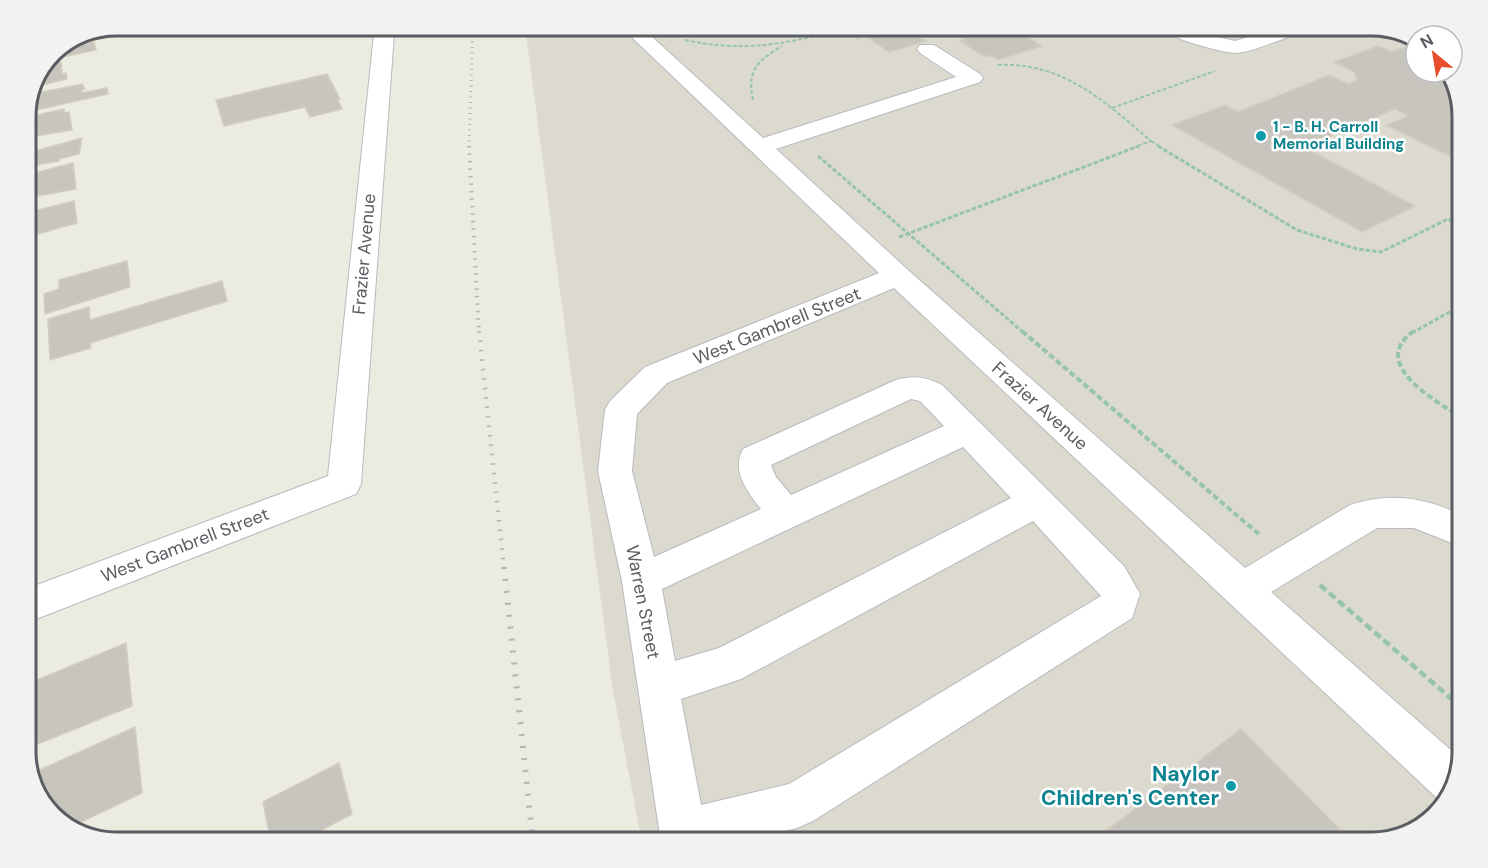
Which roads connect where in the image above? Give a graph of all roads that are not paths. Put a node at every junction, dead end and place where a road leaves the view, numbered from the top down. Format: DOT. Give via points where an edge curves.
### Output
graph roads {
  1 [pos="384,36"];
  2 [pos="640,36"];
  3 [pos="1189,36"];
  4 [pos="1270,36"];
  5 [pos="927,49"];
  6 [pos="759,147"];
  7 [pos="898,276"];
  8 [pos="656,375"];
  9 [pos="967,430"];
  10 [pos="344,484"];
  11 [pos="1037,502"];
  12 [pos="785,514"];
  13 [pos="1452,526"];
  14 [pos="641,581"];
  15 [pos="1241,590"];
  16 [pos="36,602"];
  17 [pos="658,686"];
  18 [pos="1448,777"];
  19 [pos="683,832"];
  20 [pos="702,832"];
  1 -- 10 [label="street, Frazier Avenue"];
  2 -- 6 [label="street, Frazier Avenue"];
  3 -- 4 [label="street" via="1236,47"];
  5 -- 6 [label="street" via="973,78"];
  6 -- 7 [label="street, Frazier Avenue"];
  7 -- 8 [label="street, West Gambrell Street"];
  7 -- 15 [label="street, Frazier Avenue"];
  8 -- 14 [label="street, Warren Street" via="621,410 615,471"];
  9 -- 11 [label="street"];
  9 -- 12 [label="street"];
  9 -- 12 [label="street" via="930,393 907,388 755,458 754,472"];
  10 -- 16 [label="street, West Gambrell Street"];
  11 -- 17 [label="street" via="727,665"];
  11 -- 20 [label="street" via="1111,578 1121,594 1119,606 797,805"];
  12 -- 14 [label="street"];
  13 -- 15 [label="street" via="1418,512 1381,511 1364,516"];
  14 -- 17 [label="street, Warren Street"];
  15 -- 18 [label="street, Frazier Avenue"];
  17 -- 19 [label="street, Warren Street"];
}
